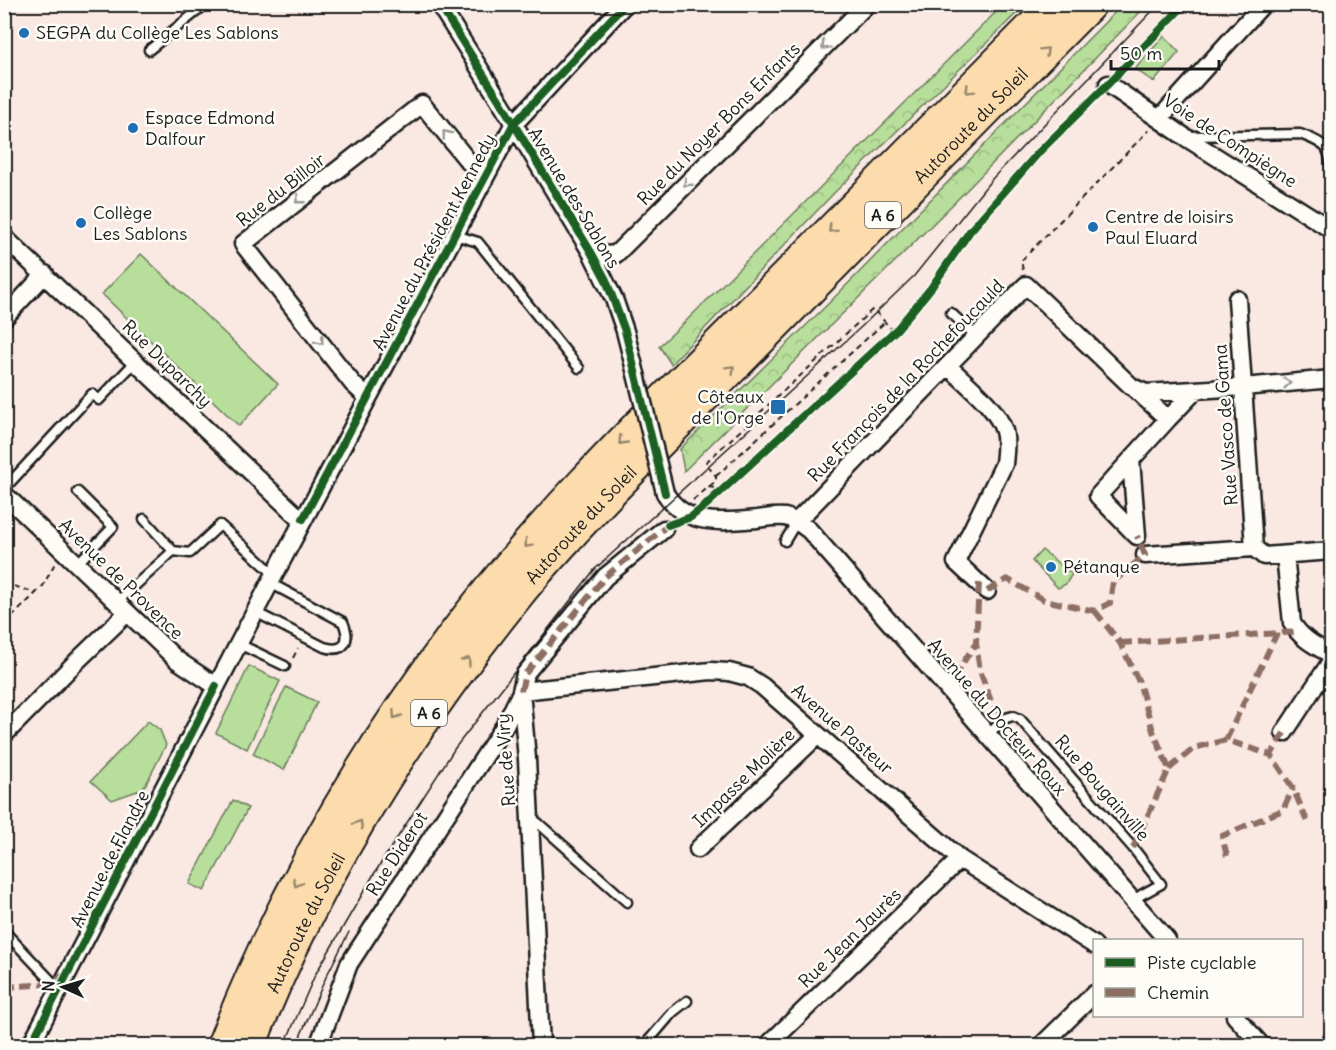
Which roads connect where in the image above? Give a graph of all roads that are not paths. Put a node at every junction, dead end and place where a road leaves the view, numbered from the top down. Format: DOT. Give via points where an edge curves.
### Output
graph roads {
  1 [pos="206,4"];
  2 [pos="625,4"];
  3 [pos="867,4"];
  4 [pos="1054,4"];
  5 [pos="1091,4"];
  6 [pos="1263,4"];
  7 [pos="443,6"];
  8 [pos="149,50"];
  9 [pos="1108,84"];
  10 [pos="1160,119"];
  11 [pos="513,125"];
  12 [pos="1185,136"];
  13 [pos="486,176"];
  14 [pos="1331,230"];
  15 [pos="455,235"];
  16 [pos="4,237"];
  17 [pos="591,252"];
  18 [pos="45,274"];
  19 [pos="1237,299"];
  20 [pos="951,313"];
  21 [pos="4,318"];
  22 [pos="977,337"];
  23 [pos="136,361"];
  24 [pos="949,367"];
  25 [pos="579,368"];
  26 [pos="1332,379"];
  27 [pos="1132,387"];
  28 [pos="1243,387"];
  29 [pos="1196,390"];
  30 [pos="368,398"];
  31 [pos="1168,419"];
  32 [pos="1131,460"];
  33 [pos="4,489"];
  34 [pos="78,492"];
  35 [pos="4,494"];
  36 [pos="144,519"];
  37 [pos="303,519"];
  38 [pos="797,521"];
  39 [pos="664,529"];
  40 [pos="785,541"];
  41 [pos="1254,548"];
  42 [pos="172,551"];
  43 [pos="1332,551"];
  44 [pos="1145,555"];
  45 [pos="1285,555"];
  46 [pos="77,564"];
  47 [pos="272,578"];
  48 [pos="987,591"];
  49 [pos="122,608"];
  50 [pos="255,612"];
  51 [pos="239,644"];
  52 [pos="1332,655"];
  53 [pos="1332,660"];
  54 [pos="285,666"];
  55 [pos="216,686"];
  56 [pos="521,691"];
  57 [pos="1284,733"];
  58 [pos="4,735"];
  59 [pos="818,735"];
  60 [pos="987,735"];
  61 [pos="529,822"];
  62 [pos="698,849"];
  63 [pos="960,859"];
  64 [pos="627,902"];
  65 [pos="1133,903"];
  66 [pos="4,931"];
  67 [pos="1159,938"];
  68 [pos="1093,944"];
  69 [pos="59,989"];
  70 [pos="1093,996"];
  71 [pos="687,1000"];
  72 [pos="1236,1017"];
  73 [pos="1332,1040"];
  74 [pos="30,1046"];
  75 [pos="222,1046"];
  76 [pos="250,1046"];
  77 [pos="318,1046"];
  78 [pos="541,1046"];
  79 [pos="644,1046"];
  80 [pos="767,1046"];
  81 [pos="1041,1046"];
  82 [pos="1262,1046"];
  83 [pos="1329,1046"];
  1 -- 8 [label="lane"];
  2 -- 11 [label="street, Avenue du Président Kennedy"];
  3 -- 17 [label="street, Rue du Noyer Bons Enfants, one-way" via="616,254"];
  4 -- 75 [label="highway, Autoroute du Soleil / A 6, one-way" via="608,455 489,589 415,687 349,788 287,901"];
  76 -- 5 [label="highway, Autoroute du Soleil / A 6, one-way" via="312,909 372,802 439,699 516,598 622,480"];
  6 -- 10 [label="street"];
  7 -- 11 [label="street, Avenue des Sablons"];
  9 -- 10 [label="street, Voie de Compiègne"];
  10 -- 12 [label="street, Voie de Compiègne"];
  11 -- 13 [label="street, Avenue du Président Kennedy"];
  11 -- 17 [label="street, Avenue des Sablons"];
  12 -- 14 [label="street, Voie de Compiègne"];
  12 -- 14 [label="lane" via="1300,134 1326,147 1331,162"];
  13 -- 15 [label="street, Avenue du Président Kennedy"];
  13 -- 30 [label="street, Rue du Billoir, one-way" via="468,161 422,104 243,244"];
  15 -- 25 [label="lane" via="478,242"];
  15 -- 30 [label="street, Avenue du Président Kennedy"];
  16 -- 18 [label="street, Rue Duparchy"];
  17 -- 38 [label="street, Avenue des Sablons, bridge" via="625,331 665,493 673,505 686,507 691,517 706,521 784,517"];
  18 -- 21 [label="street"];
  18 -- 23 [label="street, Rue Duparchy"];
  19 -- 28 [label="street, Rue Vasco de Gama"];
  20 -- 22 [label="lane"];
  22 -- 24 [label="street, Rue François de la Rochefoucauld"];
  22 -- 27 [label="street, Rue François de la Rochefoucauld" via="1026,285"];
  23 -- 33 [label="lane" via="99,400 92,394"];
  23 -- 37 [label="street, Rue Duparchy"];
  24 -- 38 [label="street, Rue François de la Rochefoucauld"];
  24 -- 48 [label="street" via="999,419 1005,432 1004,464 956,562"];
  28 -- 26 [label="street, one-way"];
  27 -- 29 [label="street" via="1146,393"];
  27 -- 31 [label="street, Rue François de la Rochefoucauld"];
  28 -- 29 [label="street"];
  28 -- 41 [label="street, Rue Vasco de Gama"];
  29 -- 31 [label="street"];
  30 -- 37 [label="street, Avenue du Président Kennedy"];
  31 -- 32 [label="street"];
  34 -- 46 [label="lane" via="113,526"];
  35 -- 46 [label="street, Avenue de Provence"];
  36 -- 42 [label="lane"];
  37 -- 47 [label="street, Avenue de Flandre"];
  38 -- 40 [label="lane"];
  38 -- 60 [label="street, Avenue du Docteur Roux"];
  39 -- 56 [label="street, Rue de Viry" via="605,578 525,674"];
  41 -- 44 [label="street"];
  41 -- 45 [label="street" via="1264,556"];
  42 -- 47 [label="lane" via="190,553 220,525"];
  42 -- 49 [label="lane"];
  43 -- 45 [label="street"];
  45 -- 52 [label="street" via="1292,623 1305,638"];
  46 -- 49 [label="street, Avenue de Provence"];
  47 -- 50 [label="street, Avenue de Flandre"];
  47 -- 50 [label="lane" via="343,622 347,640 334,650 324,647"];
  49 -- 55 [label="street, Avenue de Provence" via="177,660"];
  49 -- 58 [label="street" via="77,661"];
  50 -- 51 [label="street, Avenue de Flandre"];
  51 -- 54 [label="lane"];
  51 -- 55 [label="street, Avenue de Flandre"];
  53 -- 57 [label="street"];
  55 -- 69 [label="street, Avenue de Flandre"];
  56 -- 59 [label="street, Avenue Pasteur" via="693,672 729,672 762,686"];
  56 -- 61 [label="street, Rue de Viry"];
  56 -- 77 [label="street, Rue Diderot" via="505,725 349,964"];
  59 -- 62 [label="street, Impasse Molière"];
  59 -- 63 [label="street, Avenue Pasteur"];
  60 -- 65 [label="street, Avenue du Docteur Roux"];
  60 -- 65 [label="lane, Rue Bougainville" via="1006,718 1020,720 1133,848 1161,884"];
  61 -- 64 [label="lane" via="537,822"];
  61 -- 78 [label="street, Rue de Viry"];
  63 -- 68 [label="street, Avenue Pasteur"];
  63 -- 80 [label="street, Rue Jean Jaurès"];
  65 -- 67 [label="street, Avenue du Docteur Roux"];
  66 -- 69 [label="lane"];
  69 -- 74 [label="street, Avenue de Flandre"];
  70 -- 81 [label="street"];
  71 -- 79 [label="lane"];
  72 -- 82 [label="street"];
  73 -- 83 [label="street"];
}
